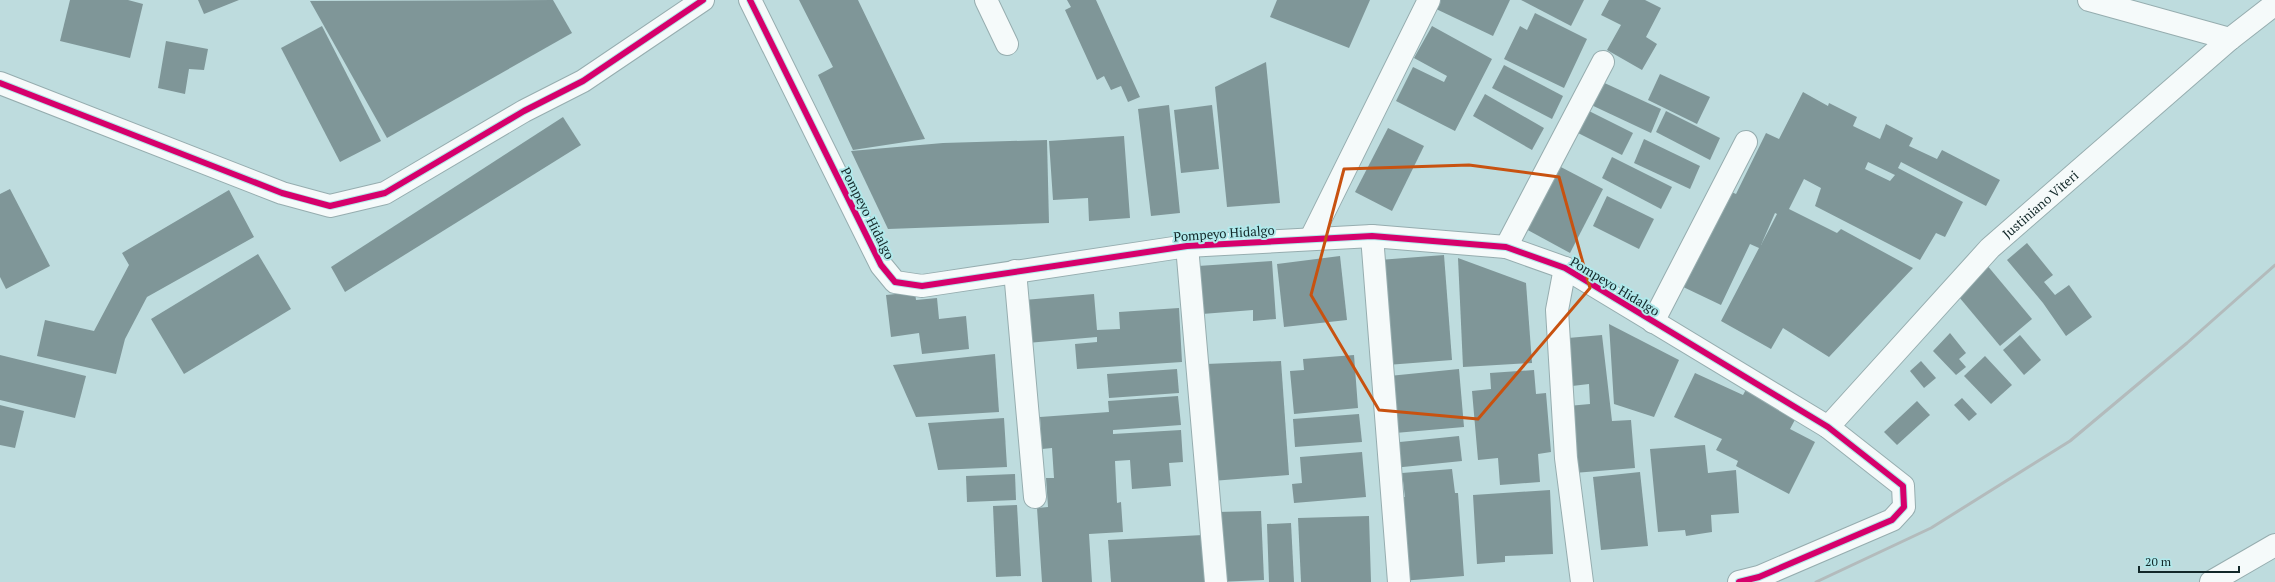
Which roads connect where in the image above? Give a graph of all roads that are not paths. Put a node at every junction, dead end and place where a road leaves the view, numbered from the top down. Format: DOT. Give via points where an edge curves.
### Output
graph roads {
  1 [pos="703,0"];
  2 [pos="750,0"];
  3 [pos="986,0"];
  4 [pos="1429,0"];
  5 [pos="2089,0"];
  6 [pos="2275,4"];
  7 [pos="2230,39"];
  8 [pos="1007,44"];
  9 [pos="1603,62"];
  10 [pos="0,83"];
  11 [pos="1746,142"];
  12 [pos="1372,236"];
  13 [pos="1311,238"];
  14 [pos="1186,246"];
  15 [pos="1506,247"];
  16 [pos="1565,268"];
  17 [pos="1015,271"];
  18 [pos="1653,322"];
  19 [pos="1828,428"];
  20 [pos="1035,497"];
  21 [pos="2275,545"];
  22 [pos="1216,582"];
  23 [pos="1399,582"];
  24 [pos="1582,582"];
  25 [pos="1739,582"];
  26 [pos="2211,582"];
  1 -- 10 [label="street" via="583,81 524,111 385,193 330,206 282,193"];
  2 -- 17 [label="street, Pompeyo Hidalgo" via="881,265 895,282 922,286"];
  3 -- 8 [label="street"];
  4 -- 13 [label="street"];
  5 -- 7 [label="street"];
  6 -- 7 [label="street, Justiniano Viteri"];
  7 -- 19 [label="street, Justiniano Viteri" via="1990,248"];
  9 -- 15 [label="street"];
  11 -- 18 [label="street"];
  12 -- 13 [label="street, Pompeyo Hidalgo"];
  12 -- 15 [label="street, Pompeyo Hidalgo"];
  12 -- 23 [label="street"];
  13 -- 14 [label="street, Pompeyo Hidalgo"];
  14 -- 17 [label="street, Pompeyo Hidalgo"];
  14 -- 22 [label="street"];
  15 -- 16 [label="street, Pompeyo Hidalgo"];
  16 -- 18 [label="street, Pompeyo Hidalgo"];
  16 -- 24 [label="street" via="1557,310 1566,458"];
  17 -- 20 [label="street"];
  18 -- 19 [label="street, Pompeyo Hidalgo"];
  19 -- 25 [label="street, Pompeyo Hidalgo" via="1903,486 1904,507 1892,520 1759,577"];
  21 -- 26 [label="street"];
}
